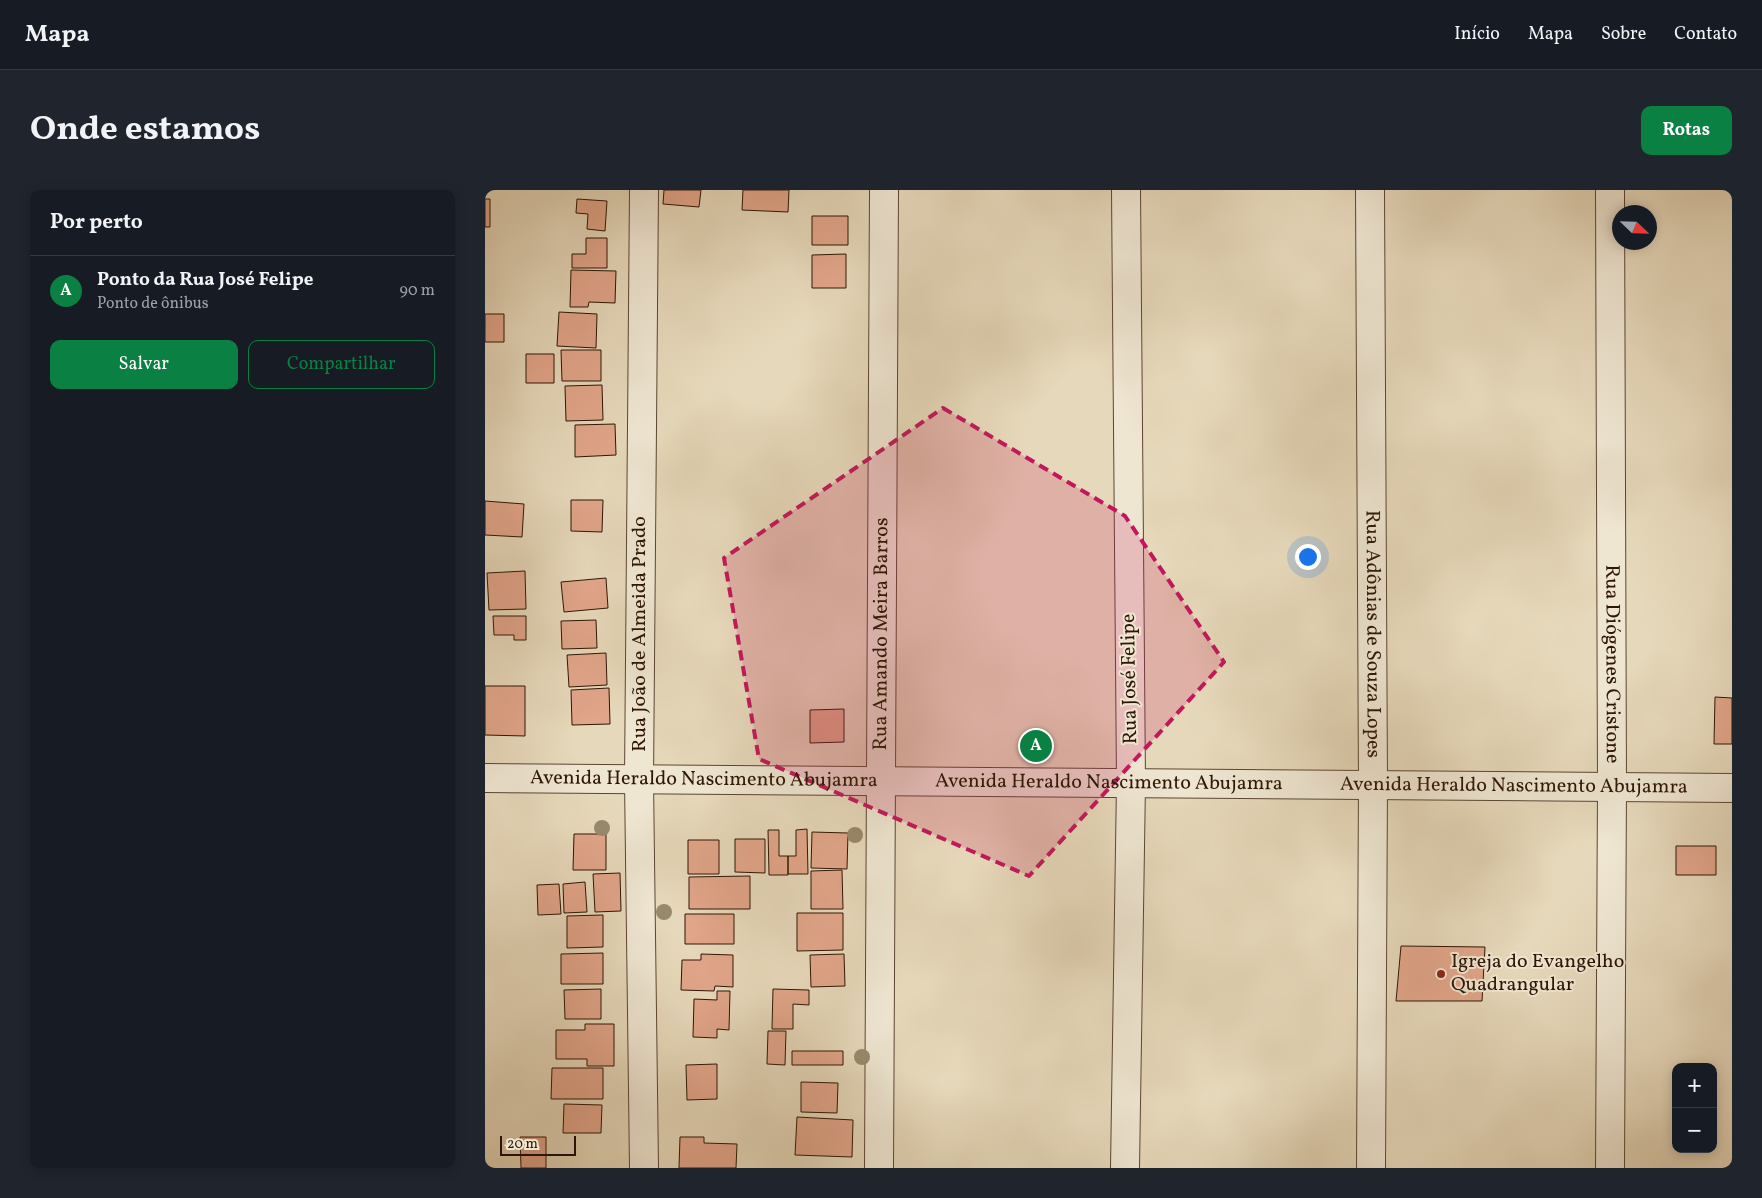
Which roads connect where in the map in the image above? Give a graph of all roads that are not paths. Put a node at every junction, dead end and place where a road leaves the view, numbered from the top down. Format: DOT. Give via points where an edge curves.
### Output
graph roads {
  1 [pos="644,190"];
  2 [pos="884,190"];
  3 [pos="1126,190"];
  4 [pos="1370,190"];
  5 [pos="1610,190"];
  6 [pos="485,778"];
  7 [pos="639,780"];
  8 [pos="883,781"];
  9 [pos="1131,783"];
  10 [pos="1373,785"];
  11 [pos="1612,787"];
  12 [pos="1732,788"];
  13 [pos="645,1168"];
  14 [pos="879,1168"];
  15 [pos="1125,1168"];
  16 [pos="1371,1168"];
  17 [pos="1610,1168"];
  1 -- 7 [label="street, Rua João de Almeida Prado"];
  2 -- 8 [label="street, Rua Amando Meira Barros"];
  3 -- 9 [label="street, Rua José Felipe"];
  4 -- 10 [label="street, Rua Adônias de Souza Lopes"];
  5 -- 11 [label="street, Rua Diógenes Cristone"];
  6 -- 7 [label="street, Avenida Heraldo Nascimento Abujamra"];
  7 -- 8 [label="street, Avenida Heraldo Nascimento Abujamra"];
  7 -- 13 [label="street, Rua João de Almeida Prado"];
  8 -- 9 [label="street, Avenida Heraldo Nascimento Abujamra"];
  8 -- 14 [label="street, Rua Amando Meira Barros"];
  9 -- 10 [label="street, Avenida Heraldo Nascimento Abujamra"];
  9 -- 15 [label="street, Rua José Felipe"];
  10 -- 11 [label="street, Avenida Heraldo Nascimento Abujamra"];
  10 -- 16 [label="street, Rua Adônias de Souza Lopes"];
  11 -- 12 [label="street, Avenida Heraldo Nascimento Abujamra"];
  11 -- 17 [label="street, Rua Diógenes Cristone"];
}
